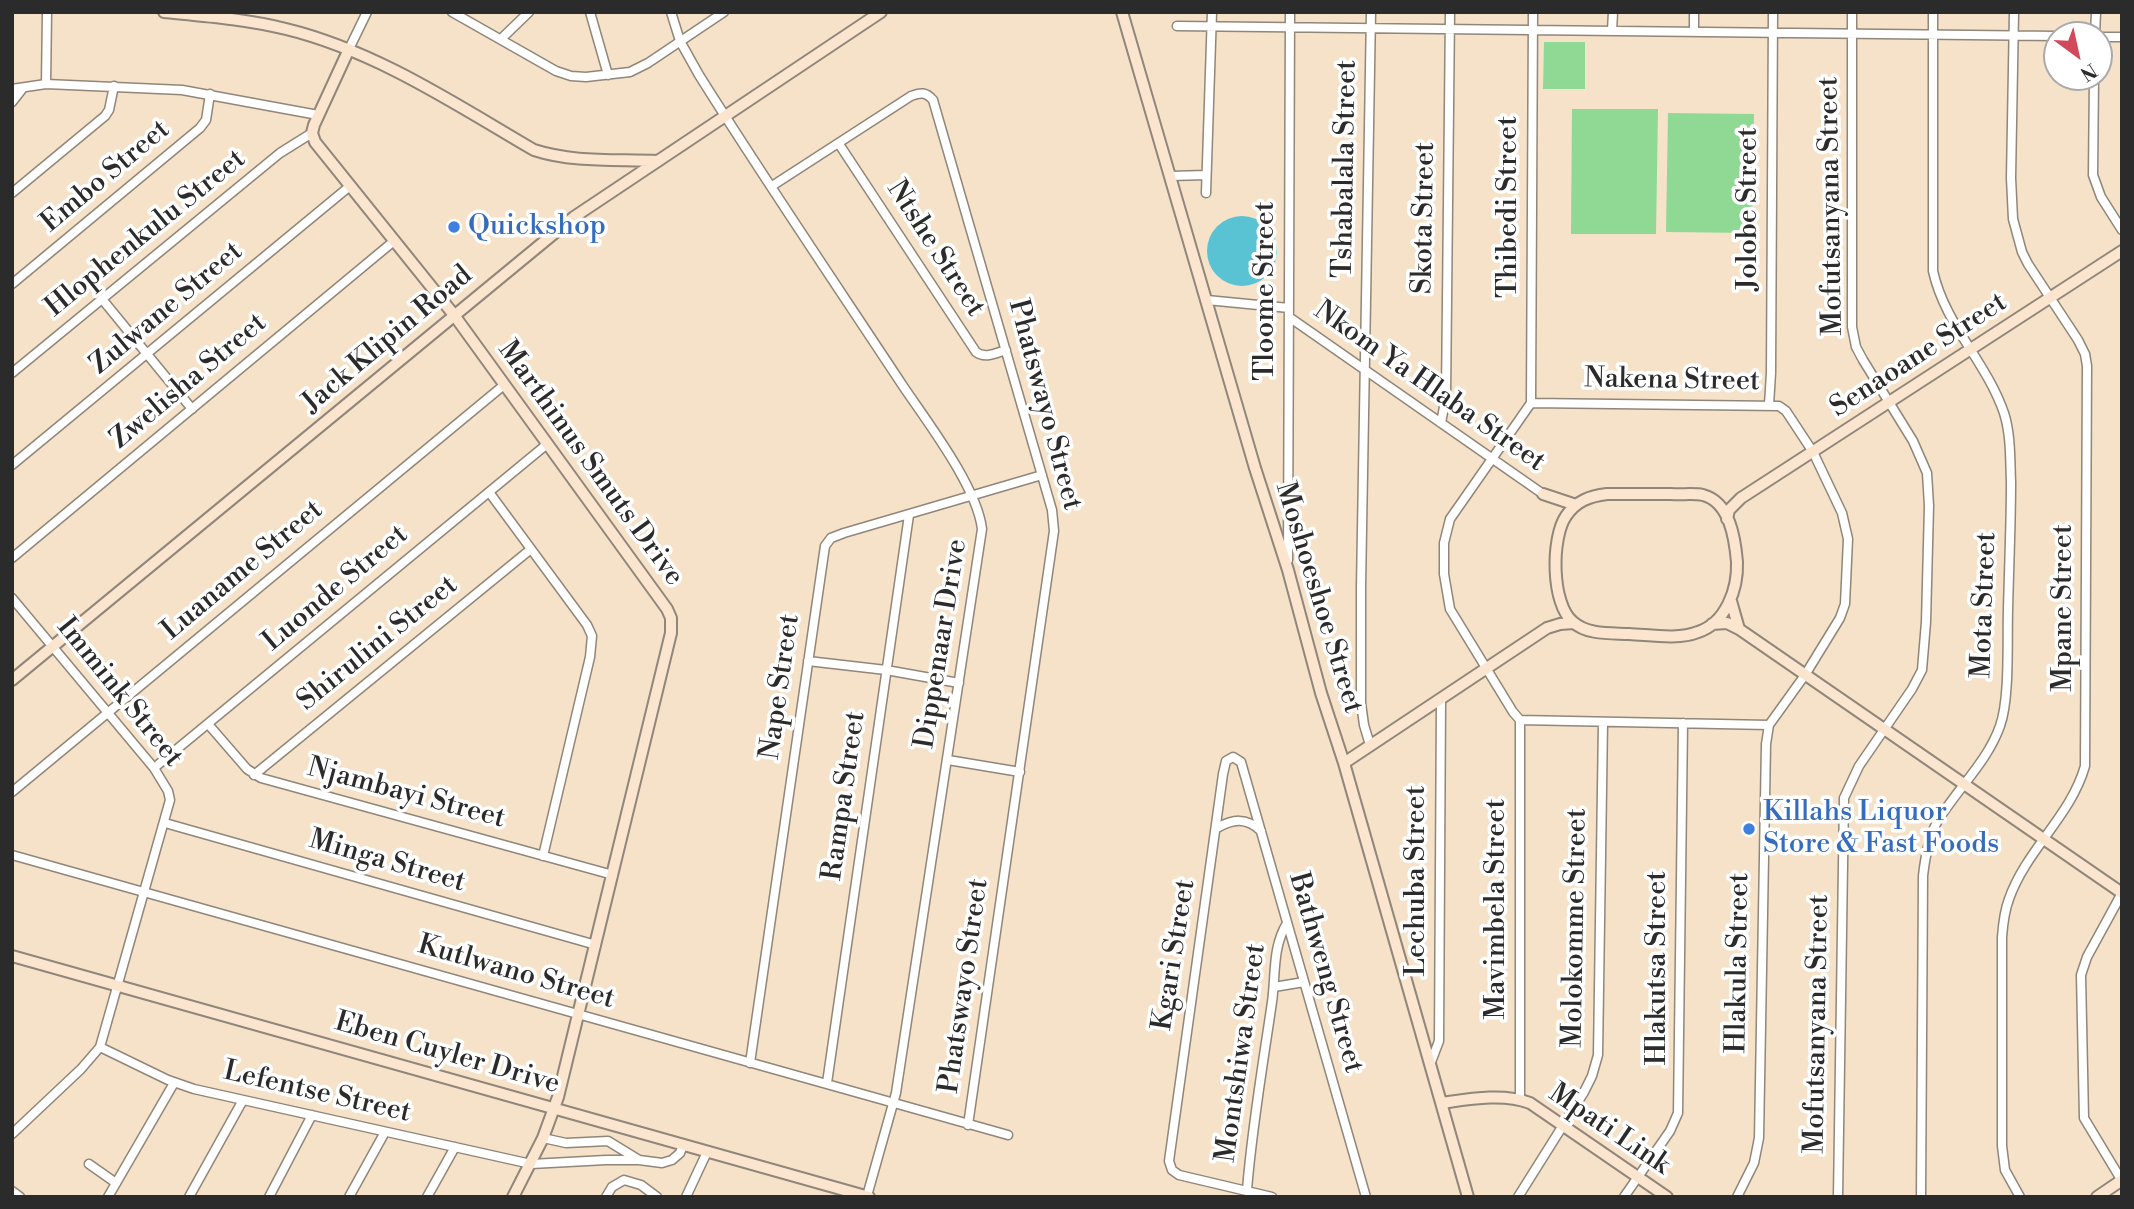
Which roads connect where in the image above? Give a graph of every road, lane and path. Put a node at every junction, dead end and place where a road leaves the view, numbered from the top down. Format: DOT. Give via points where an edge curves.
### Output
graph roads {
  1 [pos="47,12"];
  2 [pos="164,12"];
  3 [pos="367,12"];
  4 [pos="452,12"];
  5 [pos="529,12"];
  6 [pos="590,12"];
  7 [pos="671,12"];
  8 [pos="724,12"];
  9 [pos="881,12"];
  10 [pos="1122,12"];
  11 [pos="1212,12"];
  12 [pos="1290,12"];
  13 [pos="1371,12"];
  14 [pos="1450,12"];
  15 [pos="1533,12"];
  16 [pos="1613,12"];
  17 [pos="1695,12"];
  18 [pos="1773,12"];
  19 [pos="1852,12"];
  20 [pos="1933,12"];
  21 [pos="2014,12"];
  22 [pos="1177,26"];
  23 [pos="1212,26"];
  24 [pos="1290,27"];
  25 [pos="1371,28"];
  26 [pos="1450,29"];
  27 [pos="1533,30"];
  28 [pos="1612,31"];
  29 [pos="1694,32"];
  30 [pos="1773,33"];
  31 [pos="1852,34"];
  32 [pos="1932,35"];
  33 [pos="2013,36"];
  34 [pos="2043,36"];
  35 [pos="501,39"];
  36 [pos="680,41"];
  37 [pos="349,49"];
  38 [pos="608,75"];
  39 [pos="46,84"];
  40 [pos="114,86"];
  41 [pos="23,88"];
  42 [pos="12,89"];
  43 [pos="2094,91"];
  44 [pos="210,94"];
  45 [pos="12,102"];
  46 [pos="318,115"];
  47 [pos="724,116"];
  48 [pos="312,133"];
  49 [pos="839,144"];
  50 [pos="658,161"];
  51 [pos="1206,174"];
  52 [pos="1170,176"];
  53 [pos="350,186"];
  54 [pos="772,186"];
  55 [pos="12,193"];
  56 [pos="1206,193"];
  57 [pos="2122,230"];
  58 [pos="394,241"];
  59 [pos="2122,251"];
  60 [pos="12,284"];
  61 [pos="2050,298"];
  62 [pos="102,299"];
  63 [pos="1207,300"];
  64 [pos="1289,313"];
  65 [pos="454,315"];
  66 [pos="1970,349"];
  67 [pos="1006,350"];
  68 [pos="148,354"];
  69 [pos="1364,370"];
  70 [pos="12,373"];
  71 [pos="504,385"];
  72 [pos="1531,402"];
  73 [pos="1889,402"];
  74 [pos="1769,405"];
  75 [pos="192,409"];
  76 [pos="1441,423"];
  77 [pos="547,445"];
  78 [pos="1813,452"];
  79 [pos="1491,457"];
  80 [pos="12,465"];
  81 [pos="1042,475"];
  82 [pos="489,492"];
  83 [pos="1543,494"];
  84 [pos="973,495"];
  85 [pos="1741,498"];
  86 [pos="1715,502"];
  87 [pos="1576,505"];
  88 [pos="909,515"];
  89 [pos="1727,519"];
  90 [pos="1563,521"];
  91 [pos="531,548"];
  92 [pos="12,558"];
  93 [pos="1288,570"];
  94 [pos="12,598"];
  95 [pos="1731,601"];
  96 [pos="1561,606"];
  97 [pos="1574,623"];
  98 [pos="1712,624"];
  99 [pos="1547,628"];
  100 [pos="1740,629"];
  101 [pos="53,647"];
  102 [pos="808,661"];
  103 [pos="1485,669"];
  104 [pos="887,670"];
  105 [pos="1805,675"];
  106 [pos="12,680"];
  107 [pos="959,683"];
  108 [pos="1441,699"];
  109 [pos="107,713"];
  110 [pos="1520,720"];
  111 [pos="1603,722"];
  112 [pos="1683,723"];
  113 [pos="208,724"];
  114 [pos="1769,725"];
  115 [pos="1884,729"];
  116 [pos="1370,745"];
  117 [pos="948,761"];
  118 [pos="1241,762"];
  119 [pos="1344,763"];
  120 [pos="153,768"];
  121 [pos="1020,772"];
  122 [pos="254,775"];
  123 [pos="1965,785"];
  124 [pos="12,792"];
  125 [pos="165,823"];
  126 [pos="1217,828"];
  127 [pos="1261,831"];
  128 [pos="2045,840"];
  129 [pos="12,855"];
  130 [pos="543,856"];
  131 [pos="613,875"];
  132 [pos="145,892"];
  133 [pos="2122,893"];
  134 [pos="1287,923"];
  135 [pos="596,944"];
  136 [pos="12,956"];
  137 [pos="1304,982"];
  138 [pos="119,985"];
  139 [pos="1274,988"];
  140 [pos="578,1014"];
  141 [pos="100,1047"];
  142 [pos="1431,1062"];
  143 [pos="750,1063"];
  144 [pos="174,1083"];
  145 [pos="827,1083"];
  146 [pos="1520,1099"];
  147 [pos="243,1100"];
  148 [pos="1443,1103"];
  149 [pos="893,1104"];
  150 [pos="554,1108"];
  151 [pos="312,1115"];
  152 [pos="968,1125"];
  153 [pos="1561,1125"];
  154 [pos="385,1132"];
  155 [pos="12,1134"];
  156 [pos="1007,1135"];
  157 [pos="544,1138"];
  158 [pos="683,1145"];
  159 [pos="455,1147"];
  160 [pos="707,1152"];
  161 [pos="639,1160"];
  162 [pos="89,1164"];
  163 [pos="531,1164"];
  164 [pos="1637,1177"];
  165 [pos="2122,1181"];
  166 [pos="116,1183"];
  167 [pos="1247,1190"];
  168 [pos="12,1191"];
  169 [pos="20,1197"];
  170 [pos="108,1197"];
  171 [pos="189,1197"];
  172 [pos="269,1197"];
  173 [pos="349,1197"];
  174 [pos="427,1197"];
  175 [pos="513,1197"];
  176 [pos="606,1197"];
  177 [pos="657,1197"];
  178 [pos="686,1197"];
  179 [pos="868,1197"];
  180 [pos="1272,1197"];
  181 [pos="1366,1197"];
  182 [pos="1468,1197"];
  183 [pos="1518,1197"];
  184 [pos="1624,1197"];
  185 [pos="1667,1197"];
  186 [pos="1737,1197"];
  187 [pos="1838,1197"];
  188 [pos="1920,1197"];
  189 [pos="2020,1197"];
  190 [pos="2097,1197"];
  1 -- 39 [label="street"];
  2 -- 37 [label="street" via="285,29"];
  3 -- 37 [label="street"];
  4 -- 35 [label="street"];
  5 -- 35 [label="street"];
  6 -- 38 [label="street"];
  7 -- 36 [label="street, Dippenaar Drive"];
  8 -- 36 [label="street"];
  9 -- 47 [label="street, Jack Klipin Road"];
  10 -- 52 [label="street, Moshoeshoe Street"];
  11 -- 23 [label="street"];
  12 -- 24 [label="street, Tloome Street"];
  13 -- 25 [label="street, Tshabalala Street"];
  14 -- 26 [label="street, Skota Street"];
  15 -- 27 [label="street, Thibedi Street"];
  16 -- 28 [label="street"];
  17 -- 29 [label="street"];
  18 -- 30 [label="street, Jolobe Street"];
  19 -- 31 [label="street, Mofutsanyana Street"];
  20 -- 32 [label="street, Mota Street"];
  21 -- 33 [label="street, Mpane Street"];
  22 -- 23 [label="street"];
  23 -- 24 [label="street"];
  23 -- 51 [label="street"];
  24 -- 25 [label="street"];
  24 -- 64 [label="street, Tloome Street"];
  25 -- 26 [label="street"];
  25 -- 69 [label="street, Tshabalala Street"];
  26 -- 27 [label="street"];
  26 -- 76 [label="street, Skota Street" via="1446,396"];
  27 -- 28 [label="street"];
  27 -- 72 [label="street, Thibedi Street"];
  28 -- 29 [label="street"];
  29 -- 30 [label="street"];
  30 -- 31 [label="street"];
  30 -- 74 [label="street, Jolobe Street"];
  31 -- 32 [label="street"];
  31 -- 73 [label="street, Mofutsanyana Street" via="1852,327 1856,347"];
  32 -- 33 [label="street"];
  32 -- 66 [label="street, Mota Street" via="1933,271 1945,310"];
  33 -- 34 [label="street"];
  33 -- 61 [label="street, Mpane Street" via="2013,219 2022,253"];
  35 -- 38 [label="street" via="563,74"];
  36 -- 38 [label="street" via="639,69"];
  36 -- 47 [label="street, Dippenaar Drive"];
  37 -- 46 [label="street"];
  37 -- 50 [label="street" via="434,90 534,150 573,160"];
  39 -- 40 [label="street"];
  39 -- 41 [label="street"];
  40 -- 44 [label="street"];
  40 -- 55 [label="street" via="105,116"];
  41 -- 42 [label="street"];
  41 -- 45 [label="street"];
  43 -- 57 [label="street" via="2093,175"];
  44 -- 46 [label="street"];
  44 -- 60 [label="street, Embo Street" via="201,128"];
  46 -- 48 [label="street"];
  47 -- 50 [label="street, Jack Klipin Road"];
  47 -- 54 [label="street, Dippenaar Drive"];
  48 -- 53 [label="street, Marthinus Smuts Drive"];
  48 -- 62 [label="street, Hlophenkulu Street" via="280,153"];
  49 -- 54 [label="street, Phatswayo Street"];
  49 -- 67 [label="street, Ntshe Street" via="976,352 988,356"];
  49 -- 67 [label="street, Phatswayo Street" via="911,96 925,93 933,100"];
  50 -- 65 [label="street, Jack Klipin Road" via="574,217"];
  51 -- 52 [label="street"];
  51 -- 56 [label="street"];
  52 -- 63 [label="street, Moshoeshoe Street"];
  53 -- 58 [label="street, Marthinus Smuts Drive"];
  53 -- 68 [label="street, Zulwane Street"];
  54 -- 84 [label="street, Dippenaar Drive"];
  58 -- 65 [label="street, Marthinus Smuts Drive"];
  58 -- 75 [label="street, Zwelisha Street"];
  59 -- 61 [label="street, Senaoane Street"];
  61 -- 66 [label="street, Senaoane Street"];
  61 -- 128 [label="street, Mpane Street" via="2078,340 2087,366 2086,743 2080,784"];
  62 -- 68 [label="street"];
  62 -- 70 [label="street, Hlophenkulu Street"];
  63 -- 64 [label="street, Nkom Ya Hlaba Street"];
  63 -- 93 [label="street, Moshoeshoe Street"];
  64 -- 69 [label="street, Nkom Ya Hlaba Street"];
  64 -- 93 [label="street, Tloome Street"];
  65 -- 71 [label="street, Marthinus Smuts Drive"];
  65 -- 101 [label="street, Jack Klipin Road"];
  66 -- 73 [label="street, Senaoane Street"];
  66 -- 123 [label="street, Mota Street" via="2004,414 2010,453 2010,509 2003,711 1992,743"];
  67 -- 81 [label="street, Phatswayo Street"];
  68 -- 75 [label="street"];
  68 -- 80 [label="street, Zulwane Street"];
  69 -- 76 [label="street, Nkom Ya Hlaba Street"];
  69 -- 116 [label="street, Tshabalala Street" via="1361,703"];
  71 -- 77 [label="street, Marthinus Smuts Drive"];
  71 -- 109 [label="street, Luaname Street"];
  72 -- 74 [label="street, Nakena Street"];
  72 -- 79 [label="street"];
  73 -- 78 [label="street, Senaoane Street"];
  73 -- 115 [label="street, Mofutsanyana Street" via="1923,459 1928,519 1922,670"];
  74 -- 78 [label="street, Nakena Street" via="1786,411"];
  75 -- 92 [label="street, Zwelisha Street"];
  76 -- 79 [label="street, Nkom Ya Hlaba Street"];
  77 -- 82 [label="street, Luonde Street"];
  77 -- 131 [label="street, Marthinus Smuts Drive" via="671,618"];
  78 -- 85 [label="street, Senaoane Street"];
  78 -- 105 [label="street, Nakena Street" via="1842,513 1848,539 1845,604"];
  79 -- 83 [label="street, Nkom Ya Hlaba Street"];
  79 -- 103 [label="street" via="1450,519 1444,543 1450,610"];
  81 -- 84 [label="street, Nape Street"];
  81 -- 121 [label="street, Phatswayo Street" via="1054,531"];
  82 -- 91 [label="street"];
  82 -- 113 [label="street, Luonde Street"];
  83 -- 87 [label="street, Nkom Ya Hlaba Street"];
  83 -- 90 [label="street, Nkom Ya Hlaba Street"];
  84 -- 88 [label="street, Nape Street"];
  84 -- 107 [label="street, Dippenaar Drive" via="982,529"];
  85 -- 86 [label="street, Senaoane Street"];
  85 -- 89 [label="street, Senaoane Street"];
  86 -- 87 [label="street" via="1700,494 1607,494 1585,498"];
  86 -- 89 [label="street"];
  87 -- 90 [label="street"];
  88 -- 102 [label="street, Nape Street" via="844,533 827,543"];
  88 -- 104 [label="street, Rampa Street"];
  89 -- 95 [label="street" via="1737,565"];
  90 -- 96 [label="street" via="1556,558"];
  91 -- 122 [label="street, Shirulini Street"];
  91 -- 130 [label="street" via="592,636"];
  93 -- 119 [label="street, Moshoeshoe Street"];
  94 -- 101 [label="street, Immink Street"];
  95 -- 98 [label="street"];
  95 -- 100 [label="street"];
  96 -- 97 [label="street"];
  96 -- 99 [label="street"];
  97 -- 98 [label="street" via="1601,632 1669,635 1697,633"];
  97 -- 99 [label="street"];
  98 -- 100 [label="street" via="1727,623"];
  99 -- 103 [label="street"];
  100 -- 105 [label="street"];
  101 -- 106 [label="street, Jack Klipin Road"];
  101 -- 109 [label="street, Immink Street"];
  102 -- 104 [label="street"];
  102 -- 143 [label="street, Nape Street"];
  103 -- 108 [label="street"];
  103 -- 110 [label="street"];
  104 -- 107 [label="street"];
  104 -- 145 [label="street, Rampa Street"];
  105 -- 114 [label="street, Nakena Street"];
  105 -- 115 [label="street"];
  107 -- 117 [label="street, Dippenaar Drive"];
  108 -- 116 [label="street"];
  108 -- 142 [label="street, Lechuba Street" via="1439,1041"];
  109 -- 120 [label="street, Immink Street"];
  109 -- 124 [label="street, Luaname Street"];
  110 -- 111 [label="street"];
  110 -- 146 [label="street, Mavimbela Street"];
  111 -- 112 [label="street"];
  111 -- 153 [label="street, Molokomme Street" via="1598,1055 1592,1076"];
  112 -- 114 [label="street"];
  112 -- 164 [label="street, Hlakutsa Street" via="1680,1096 1670,1131"];
  113 -- 120 [label="street, Luonde Street"];
  113 -- 122 [label="street"];
  114 -- 186 [label="street, Hlakula Street" via="1759,1138 1754,1163"];
  115 -- 123 [label="street"];
  115 -- 187 [label="street, Mofutsanyana Street" via="1844,798"];
  116 -- 119 [label="street"];
  117 -- 121 [label="street"];
  117 -- 149 [label="street, Dippenaar Drive"];
  118 -- 126 [label="street, Kgari Street" via="1233,757 1226,761"];
  118 -- 127 [label="street, Bathweng Street"];
  119 -- 142 [label="street, Moshoeshoe Street"];
  120 -- 125 [label="street, Immink Street" via="169,794"];
  121 -- 152 [label="street, Phatswayo Street"];
  122 -- 130 [label="street, Njambayi Street"];
  123 -- 128 [label="street"];
  123 -- 188 [label="street, Mota Street" via="1936,825 1923,876"];
  125 -- 132 [label="street, Immink Street"];
  125 -- 135 [label="street, Minga Street"];
  126 -- 127 [label="street" via="1241,820"];
  126 -- 167 [label="street, Kgari Street" via="1169,1161 1174,1172 1190,1179"];
  127 -- 134 [label="street, Bathweng Street"];
  128 -- 133 [label="street"];
  128 -- 189 [label="street, Mpane Street" via="2009,897 2002,937 2002,1146 2005,1170"];
  129 -- 132 [label="street, Kutlwano Street"];
  130 -- 131 [label="street, Njambayi Street"];
  131 -- 135 [label="street, Marthinus Smuts Drive"];
  132 -- 138 [label="street, Immink Street"];
  132 -- 140 [label="street, Kutlwano Street"];
  133 -- 165 [label="street" via="2081,975 2084,1118"];
  134 -- 137 [label="street, Bathweng Street"];
  134 -- 139 [label="street, Montshiwa Street" via="1275,953"];
  135 -- 140 [label="street, Marthinus Smuts Drive"];
  136 -- 138 [label="street, Eben Cuyler Drive"];
  137 -- 139 [label="street"];
  137 -- 181 [label="street, Bathweng Street"];
  138 -- 141 [label="street, Immink Street"];
  138 -- 150 [label="street, Eben Cuyler Drive"];
  139 -- 167 [label="street, Montshiwa Street"];
  140 -- 143 [label="street, Kutlwano Street"];
  140 -- 150 [label="street, Marthinus Smuts Drive"];
  141 -- 144 [label="street, Lefentse Street"];
  141 -- 155 [label="street"];
  142 -- 148 [label="street, Moshoeshoe Street"];
  143 -- 145 [label="street, Kutlwano Street"];
  144 -- 147 [label="street, Lefentse Street"];
  144 -- 166 [label="street"];
  145 -- 149 [label="street, Kutlwano Street"];
  146 -- 148 [label="street, Mpati Link"];
  146 -- 153 [label="street, Mpati Link"];
  147 -- 151 [label="street, Lefentse Street"];
  147 -- 171 [label="street"];
  148 -- 182 [label="street, Moshoeshoe Street"];
  149 -- 152 [label="street, Kutlwano Street"];
  149 -- 179 [label="street, Dippenaar Drive"];
  150 -- 157 [label="street, Marthinus Smuts Drive"];
  150 -- 158 [label="street, Eben Cuyler Drive"];
  151 -- 154 [label="street, Lefentse Street"];
  151 -- 172 [label="street"];
  152 -- 156 [label="street, Kutlwano Street"];
  153 -- 164 [label="street, Mpati Link"];
  153 -- 183 [label="street, Molokomme Street"];
  154 -- 159 [label="street, Lefentse Street"];
  154 -- 173 [label="street"];
  157 -- 161 [label="street" via="566,1143 608,1141"];
  157 -- 163 [label="street, Marthinus Smuts Drive"];
  158 -- 160 [label="street, Eben Cuyler Drive"];
  158 -- 161 [label="street, Lefentse Street" via="672,1160"];
  159 -- 163 [label="street, Lefentse Street"];
  159 -- 174 [label="street"];
  160 -- 178 [label="street"];
  160 -- 179 [label="street, Eben Cuyler Drive"];
  161 -- 163 [label="street, Lefentse Street"];
  162 -- 166 [label="street"];
  163 -- 175 [label="street, Marthinus Smuts Drive"];
  164 -- 184 [label="street, Hlakutsa Street"];
  164 -- 185 [label="street, Mpati Link"];
  165 -- 190 [label="street"];
  166 -- 170 [label="street"];
  167 -- 180 [label="street"];
  168 -- 169 [label="street"];
  176 -- 177 [label="street" via="612,1186 624,1180"];
}
